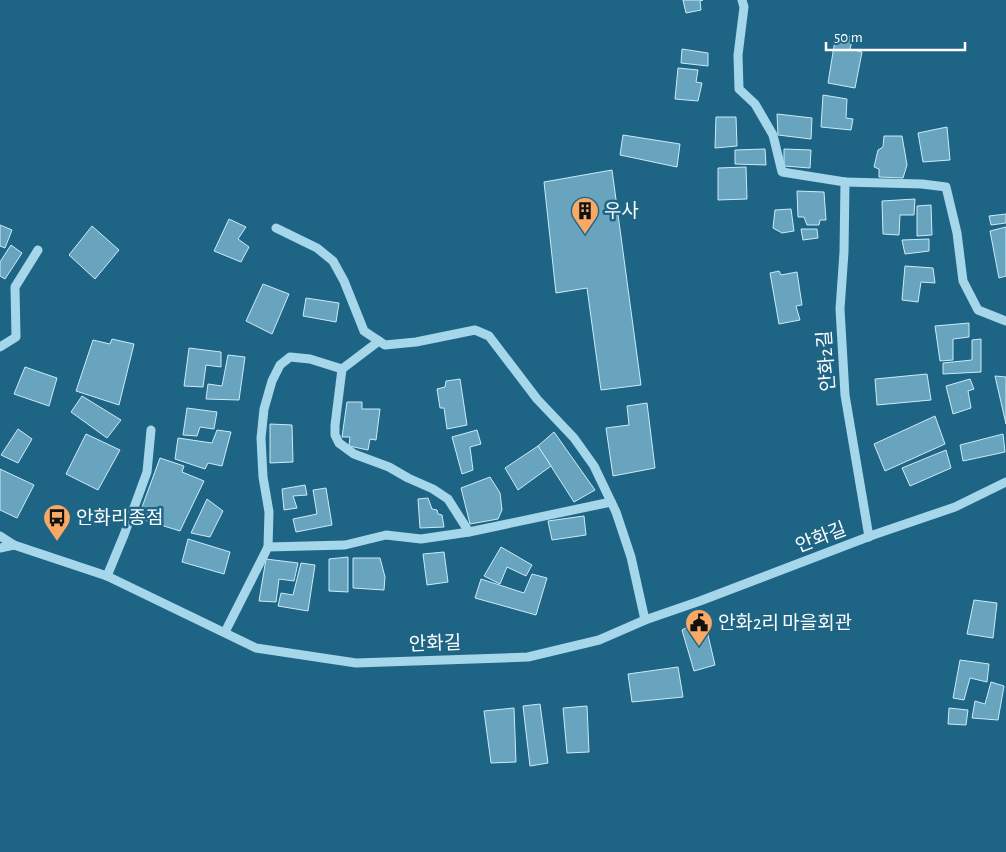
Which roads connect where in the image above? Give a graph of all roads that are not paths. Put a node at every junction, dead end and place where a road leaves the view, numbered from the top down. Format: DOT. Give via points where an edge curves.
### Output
graph roads {
  1 [pos="742,0"];
  2 [pos="845,182"];
  3 [pos="276,228"];
  4 [pos="38,250"];
  5 [pos="1006,320"];
  6 [pos="378,341"];
  7 [pos="0,347"];
  8 [pos="342,368"];
  9 [pos="151,430"];
  10 [pos="1006,482"];
  11 [pos="611,502"];
  12 [pos="469,532"];
  13 [pos="0,536"];
  14 [pos="869,537"];
  15 [pos="14,545"];
  16 [pos="268,547"];
  17 [pos="0,548"];
  18 [pos="107,576"];
  19 [pos="645,620"];
  20 [pos="225,632"];
  1 -- 2 [label="street" via="739,89 755,104 773,134 782,172"];
  2 -- 5 [label="street" via="946,187 957,233 963,281 978,310"];
  2 -- 14 [label="street, 안화2길" via="840,309 845,395"];
  3 -- 6 [label="street" via="317,248 333,261 364,331"];
  4 -- 7 [label="street" via="15,287 16,337"];
  6 -- 8 [label="street"];
  6 -- 11 [label="street" via="385,346 475,330 489,336 537,399 574,438 594,466"];
  8 -- 12 [label="street" via="335,425 339,443 354,454 434,489 448,499"];
  8 -- 16 [label="street" via="290,357 280,365 272,381 264,409 261,438 269,512"];
  9 -- 18 [label="street" via="147,472"];
  10 -- 14 [label="street, 안화길" via="955,507"];
  11 -- 12 [label="street"];
  11 -- 19 [label="street" via="631,557"];
  12 -- 16 [label="street" via="421,539 386,535 345,545"];
  13 -- 15 [label="street, 안화길"];
  14 -- 19 [label="street, 안화길"];
  15 -- 17 [label="street"];
  15 -- 18 [label="street, 안화길"];
  16 -- 20 [label="street"];
  18 -- 20 [label="street, 안화길"];
  19 -- 20 [label="street, 안화길" via="599,640 528,657 356,663 256,648"];
}
